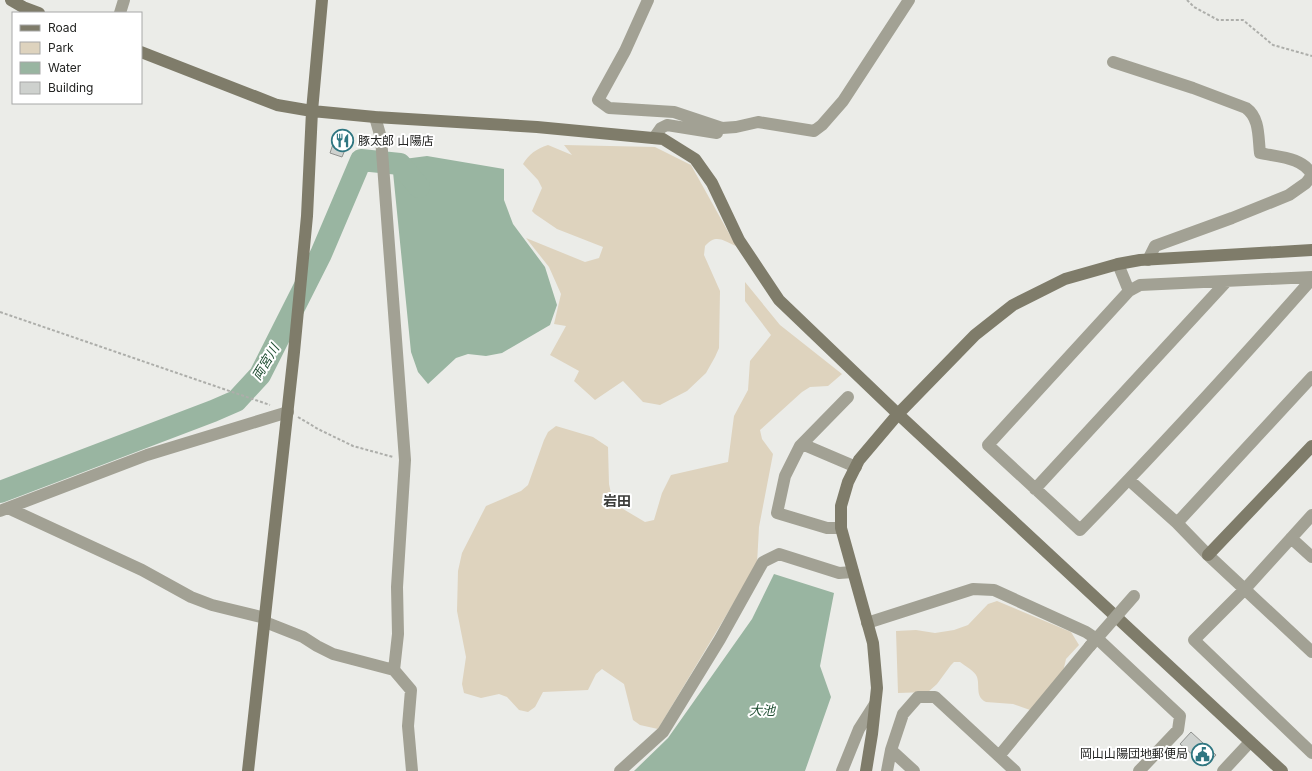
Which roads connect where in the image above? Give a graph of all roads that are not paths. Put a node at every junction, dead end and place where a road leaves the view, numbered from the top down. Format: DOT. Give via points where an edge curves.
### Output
graph roads {
  1 [pos="11,0"];
  2 [pos="124,0"];
  3 [pos="322,0"];
  4 [pos="648,0"];
  5 [pos="909,0"];
  6 [pos="36,12"];
  7 [pos="120,12"];
  8 [pos="142,52"];
  9 [pos="1113,62"];
  10 [pos="312,111"];
  11 [pos="375,117"];
  12 [pos="728,128"];
  13 [pos="654,138"];
  14 [pos="1312,250"];
  15 [pos="1148,260"];
  16 [pos="1118,264"];
  17 [pos="1312,278"];
  18 [pos="1227,281"];
  19 [pos="1129,292"];
  20 [pos="1312,377"];
  21 [pos="848,397"];
  22 [pos="288,412"];
  23 [pos="898,414"];
  24 [pos="802,444"];
  25 [pos="1312,446"];
  26 [pos="856,468"];
  27 [pos="1129,480"];
  28 [pos="1035,489"];
  29 [pos="4,510"];
  30 [pos="1312,515"];
  31 [pos="1177,523"];
  32 [pos="841,528"];
  33 [pos="1291,538"];
  34 [pos="1208,555"];
  35 [pos="1312,557"];
  36 [pos="853,572"];
  37 [pos="1244,589"];
  38 [pos="1134,596"];
  39 [pos="265,620"];
  40 [pos="867,623"];
  41 [pos="1312,652"];
  42 [pos="394,670"];
  43 [pos="875,704"];
  44 [pos="1250,742"];
  45 [pos="891,750"];
  46 [pos="1312,753"];
  47 [pos="999,756"];
  48 [pos="248,771"];
  49 [pos="412,771"];
  50 [pos="620,771"];
  51 [pos="842,771"];
  52 [pos="866,771"];
  53 [pos="887,771"];
  54 [pos="914,771"];
  55 [pos="1014,771"];
  56 [pos="1139,771"];
  57 [pos="1223,771"];
  58 [pos="1282,771"];
  1 -- 6 [label="street"];
  2 -- 7 [label="street"];
  3 -- 10 [label="street"];
  4 -- 12 [label="street" via="598,100 609,108 674,112"];
  5 -- 12 [label="street" via="842,101 814,131 758,122"];
  8 -- 10 [label="street" via="277,105"];
  9 -- 15 [label="street" via="1246,108 1256,119 1260,153 1302,163 1312,175 1306,183 1289,195 1155,246"];
  10 -- 11 [label="street"];
  10 -- 22 [label="street" via="307,216"];
  11 -- 13 [label="street" via="536,127"];
  11 -- 42 [label="street" via="381,138 406,460 396,586 398,634"];
  12 -- 13 [label="street" via="721,134 667,125 661,128"];
  13 -- 23 [label="street" via="663,139 696,159 712,183 739,240 778,300"];
  14 -- 15 [label="street"];
  15 -- 16 [label="street"];
  16 -- 19 [label="street"];
  16 -- 23 [label="street" via="1065,279 1013,305 975,335"];
  17 -- 18 [label="street"];
  17 -- 27 [label="street" via="1230,372"];
  18 -- 19 [label="street" via="1140,285"];
  18 -- 28 [label="street"];
  19 -- 28 [label="street" via="988,445"];
  20 -- 31 [label="street"];
  21 -- 24 [label="street"];
  22 -- 29 [label="street" via="147,455"];
  22 -- 39 [label="street"];
  23 -- 26 [label="street" via="859,460"];
  23 -- 44 [label="street"];
  24 -- 26 [label="street"];
  24 -- 32 [label="street" via="785,476 777,513 827,528"];
  25 -- 34 [label="street"];
  26 -- 32 [label="street" via="848,482 841,506"];
  27 -- 28 [label="street" via="1080,530"];
  27 -- 31 [label="street"];
  29 -- 39 [label="street" via="142,570 191,597"];
  30 -- 33 [label="street"];
  31 -- 34 [label="street"];
  32 -- 36 [label="street"];
  33 -- 35 [label="street"];
  33 -- 37 [label="street"];
  34 -- 37 [label="street"];
  36 -- 40 [label="street"];
  36 -- 50 [label="street" via="839,572 779,554 763,562 720,639 662,732"];
  37 -- 41 [label="street"];
  37 -- 46 [label="street" via="1194,640"];
  38 -- 47 [label="street, bridge"];
  39 -- 42 [label="street" via="333,654"];
  39 -- 48 [label="street"];
  40 -- 43 [label="street" via="873,643 877,688"];
  40 -- 56 [label="street" via="973,589 994,590 1086,632 1101,642 1180,716 1178,730"];
  42 -- 49 [label="street" via="411,690 408,726"];
  43 -- 51 [label="street" via="859,729"];
  43 -- 52 [label="street"];
  44 -- 57 [label="street"];
  44 -- 58 [label="street"];
  45 -- 47 [label="street" via="903,714 918,697 935,697"];
  45 -- 53 [label="street"];
  45 -- 54 [label="street"];
  47 -- 55 [label="street"];
}
